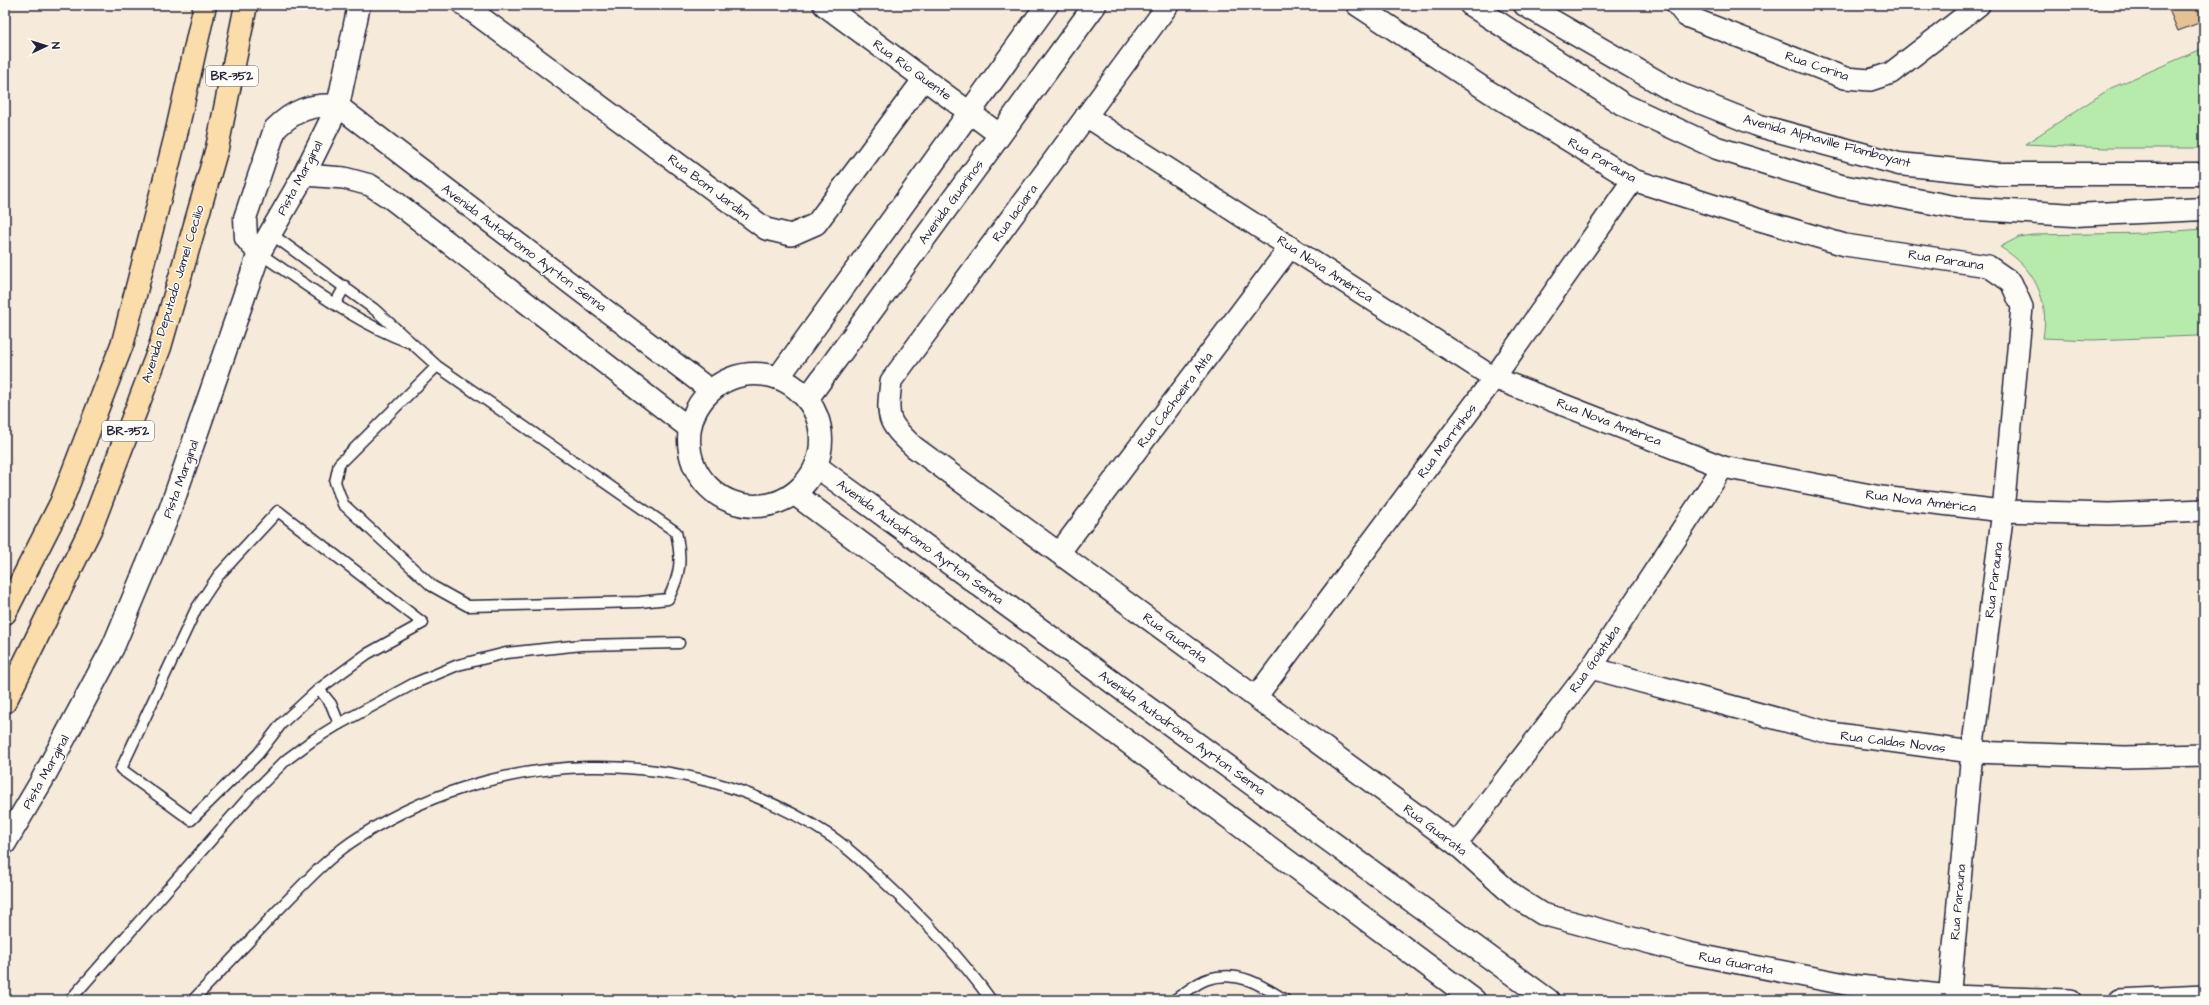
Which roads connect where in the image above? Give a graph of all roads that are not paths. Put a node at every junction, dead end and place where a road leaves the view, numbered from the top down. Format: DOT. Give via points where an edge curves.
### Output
graph roads {
  1 [pos="198,5"];
  2 [pos="205,5"];
  3 [pos="246,5"];
  4 [pos="260,5"];
  5 [pos="359,5"];
  6 [pos="464,5"];
  7 [pos="824,5"];
  8 [pos="1048,5"];
  9 [pos="1095,5"];
  10 [pos="1168,5"];
  11 [pos="1357,5"];
  12 [pos="1471,5"];
  13 [pos="1525,5"];
  14 [pos="1979,5"];
  15 [pos="1681,10"];
  16 [pos="924,79"];
  17 [pos="338,106"];
  18 [pos="970,113"];
  19 [pos="1086,116"];
  20 [pos="1000,135"];
  21 [pos="175,139"];
  22 [pos="217,148"];
  23 [pos="2204,174"];
  24 [pos="304,175"];
  25 [pos="1633,180"];
  26 [pos="2204,209"];
  27 [pos="270,233"];
  28 [pos="1290,247"];
  29 [pos="259,253"];
  30 [pos="345,286"];
  31 [pos="335,304"];
  32 [pos="410,343"];
  33 [pos="437,366"];
  34 [pos="778,378"];
  35 [pos="1494,378"];
  36 [pos="710,390"];
  37 [pos="807,399"];
  38 [pos="689,428"];
  39 [pos="895,429"];
  40 [pos="816,466"];
  41 [pos="1723,467"];
  42 [pos="795,494"];
  43 [pos="2204,510"];
  44 [pos="2003,511"];
  45 [pos="1059,553"];
  46 [pos="5,613"];
  47 [pos="679,643"];
  48 [pos="1591,668"];
  49 [pos="319,689"];
  50 [pos="1256,697"];
  51 [pos="5,702"];
  52 [pos="339,724"];
  53 [pos="1972,752"];
  54 [pos="2204,755"];
  55 [pos="5,843"];
  56 [pos="1456,844"];
  57 [pos="2204,996"];
  58 [pos="1949,998"];
  59 [pos="70,1000"];
  60 [pos="193,1000"];
  61 [pos="991,1000"];
  62 [pos="1174,1000"];
  63 [pos="1285,1000"];
  64 [pos="1474,1000"];
  65 [pos="1548,1000"];
  66 [pos="2070,1000"];
  67 [pos="2119,1000"];
  1 -- 21 [label="highway"];
  2 -- 21 [label="highway, BR-352"];
  3 -- 22 [label="highway, Avenida Deputado Jamel Cecilio / BR-352"];
  4 -- 22 [label="highway"];
  5 -- 17 [label="street, Pista Marginal"];
  6 -- 16 [label="street, Rua Bom Jardim" via="766,229 791,235 816,224"];
  7 -- 16 [label="street, Rua Rio Quente"];
  8 -- 18 [label="street"];
  9 -- 20 [label="street, Avenida Guarinos"];
  10 -- 19 [label="street, Rua Iaciara"];
  11 -- 25 [label="street, Rua Parauna" via="1488,91"];
  12 -- 26 [label="street" via="1624,105 1717,148 1841,186 1960,208 2074,215"];
  13 -- 23 [label="street, Avenida Alphaville Flamboyant" via="1677,93 1760,126 1899,164 1997,174"];
  14 -- 15 [label="street, Rua Corina" via="1891,73 1870,80 1845,78"];
  16 -- 18 [label="street, Rua Rio Quente"];
  17 -- 24 [label="street, Pista Marginal"];
  17 -- 29 [label="street" via="304,108 284,120 275,129 245,218 246,238"];
  17 -- 36 [label="street, Avenida Autodrómo Ayrton Senna"];
  18 -- 20 [label="street, Rua Rio Quente"];
  18 -- 34 [label="street"];
  19 -- 28 [label="street, Rua Nova América"];
  19 -- 39 [label="street, Rua Iaciara" via="891,382 888,412"];
  20 -- 37 [label="street, Avenida Guarinos"];
  21 -- 46 [label="highway, BR-352" via="123,342 61,502"];
  22 -- 51 [label="highway, Avenida Deputado Jamel Cecilio / BR-352" via="160,347 94,521"];
  24 -- 27 [label="street, Pista Marginal"];
  24 -- 38 [label="street" via="344,178 370,185 393,200"];
  25 -- 35 [label="street, Rua Morrinhos"];
  25 -- 44 [label="street, Rua Parauna" via="1845,245 1988,266 2011,282 2022,307"];
  27 -- 29 [label="street, Pista Marginal"];
  27 -- 30 [label="lane"];
  28 -- 35 [label="street, Rua Nova América"];
  28 -- 45 [label="street, Rua Cachoeira Alta"];
  29 -- 31 [label="lane"];
  29 -- 55 [label="street, Pista Marginal" via="170,513 113,647 41,782"];
  30 -- 31 [label="lane"];
  30 -- 32 [label="lane" via="393,325"];
  31 -- 32 [label="lane" via="387,334"];
  32 -- 33 [label="lane"];
  33 -- 33 [label="lane" via="676,532 681,553 676,583 668,599 640,602 468,606 432,586 343,504 335,482 339,464"];
  34 -- 36 [label="street" via="760,374 742,375 725,380"];
  34 -- 37 [label="street" via="794,386"];
  35 -- 41 [label="street, Rua Nova América"];
  35 -- 50 [label="street, Rua Morrinhos"];
  36 -- 38 [label="street" via="696,407"];
  37 -- 40 [label="street" via="816,414 820,431 821,448"];
  38 -- 42 [label="street" via="689,451 696,473 710,491 730,503 752,508 775,504"];
  39 -- 45 [label="street, Rua Guarata" via="914,447"];
  40 -- 42 [label="street" via="808,481"];
  40 -- 65 [label="street, Avenida Autodrómo Ayrton Senna"];
  41 -- 44 [label="street, Rua Nova América" via="1881,498"];
  41 -- 48 [label="street, Rua Goiatuba"];
  42 -- 64 [label="street"];
  43 -- 44 [label="street, Rua Nova América" via="2109,514"];
  44 -- 53 [label="street, Rua Parauna"];
  45 -- 50 [label="street, Rua Guarata"];
  47 -- 52 [label="lane" via="582,645 506,653 458,665 415,683"];
  48 -- 53 [label="street, Rua Caldas Novas" via="1830,733"];
  48 -- 56 [label="street, Rua Goiatuba"];
  49 -- 49 [label="lane" via="282,724 258,754 191,820 121,769 196,609 218,576 278,511 423,623 367,654"];
  49 -- 52 [label="lane" via="331,704"];
  50 -- 56 [label="street, Rua Guarata"];
  52 -- 59 [label="lane" via="286,760 249,797"];
  53 -- 54 [label="street, Rua Caldas Novas" via="2125,757"];
  53 -- 58 [label="street, Rua Parauna"];
  56 -- 58 [label="street, Rua Guarata" via="1514,896 1542,914 1688,953 1850,985"];
  57 -- 67 [label="street"];
  58 -- 66 [label="street, Rua Guarata"];
  60 -- 61 [label="lane" via="322,864 380,825 417,805 476,783 537,770 579,766 647,769 685,776 742,792 802,819 830,836 897,894 958,958"];
  62 -- 63 [label="lane" via="1207,979 1234,975 1264,987"];
}
